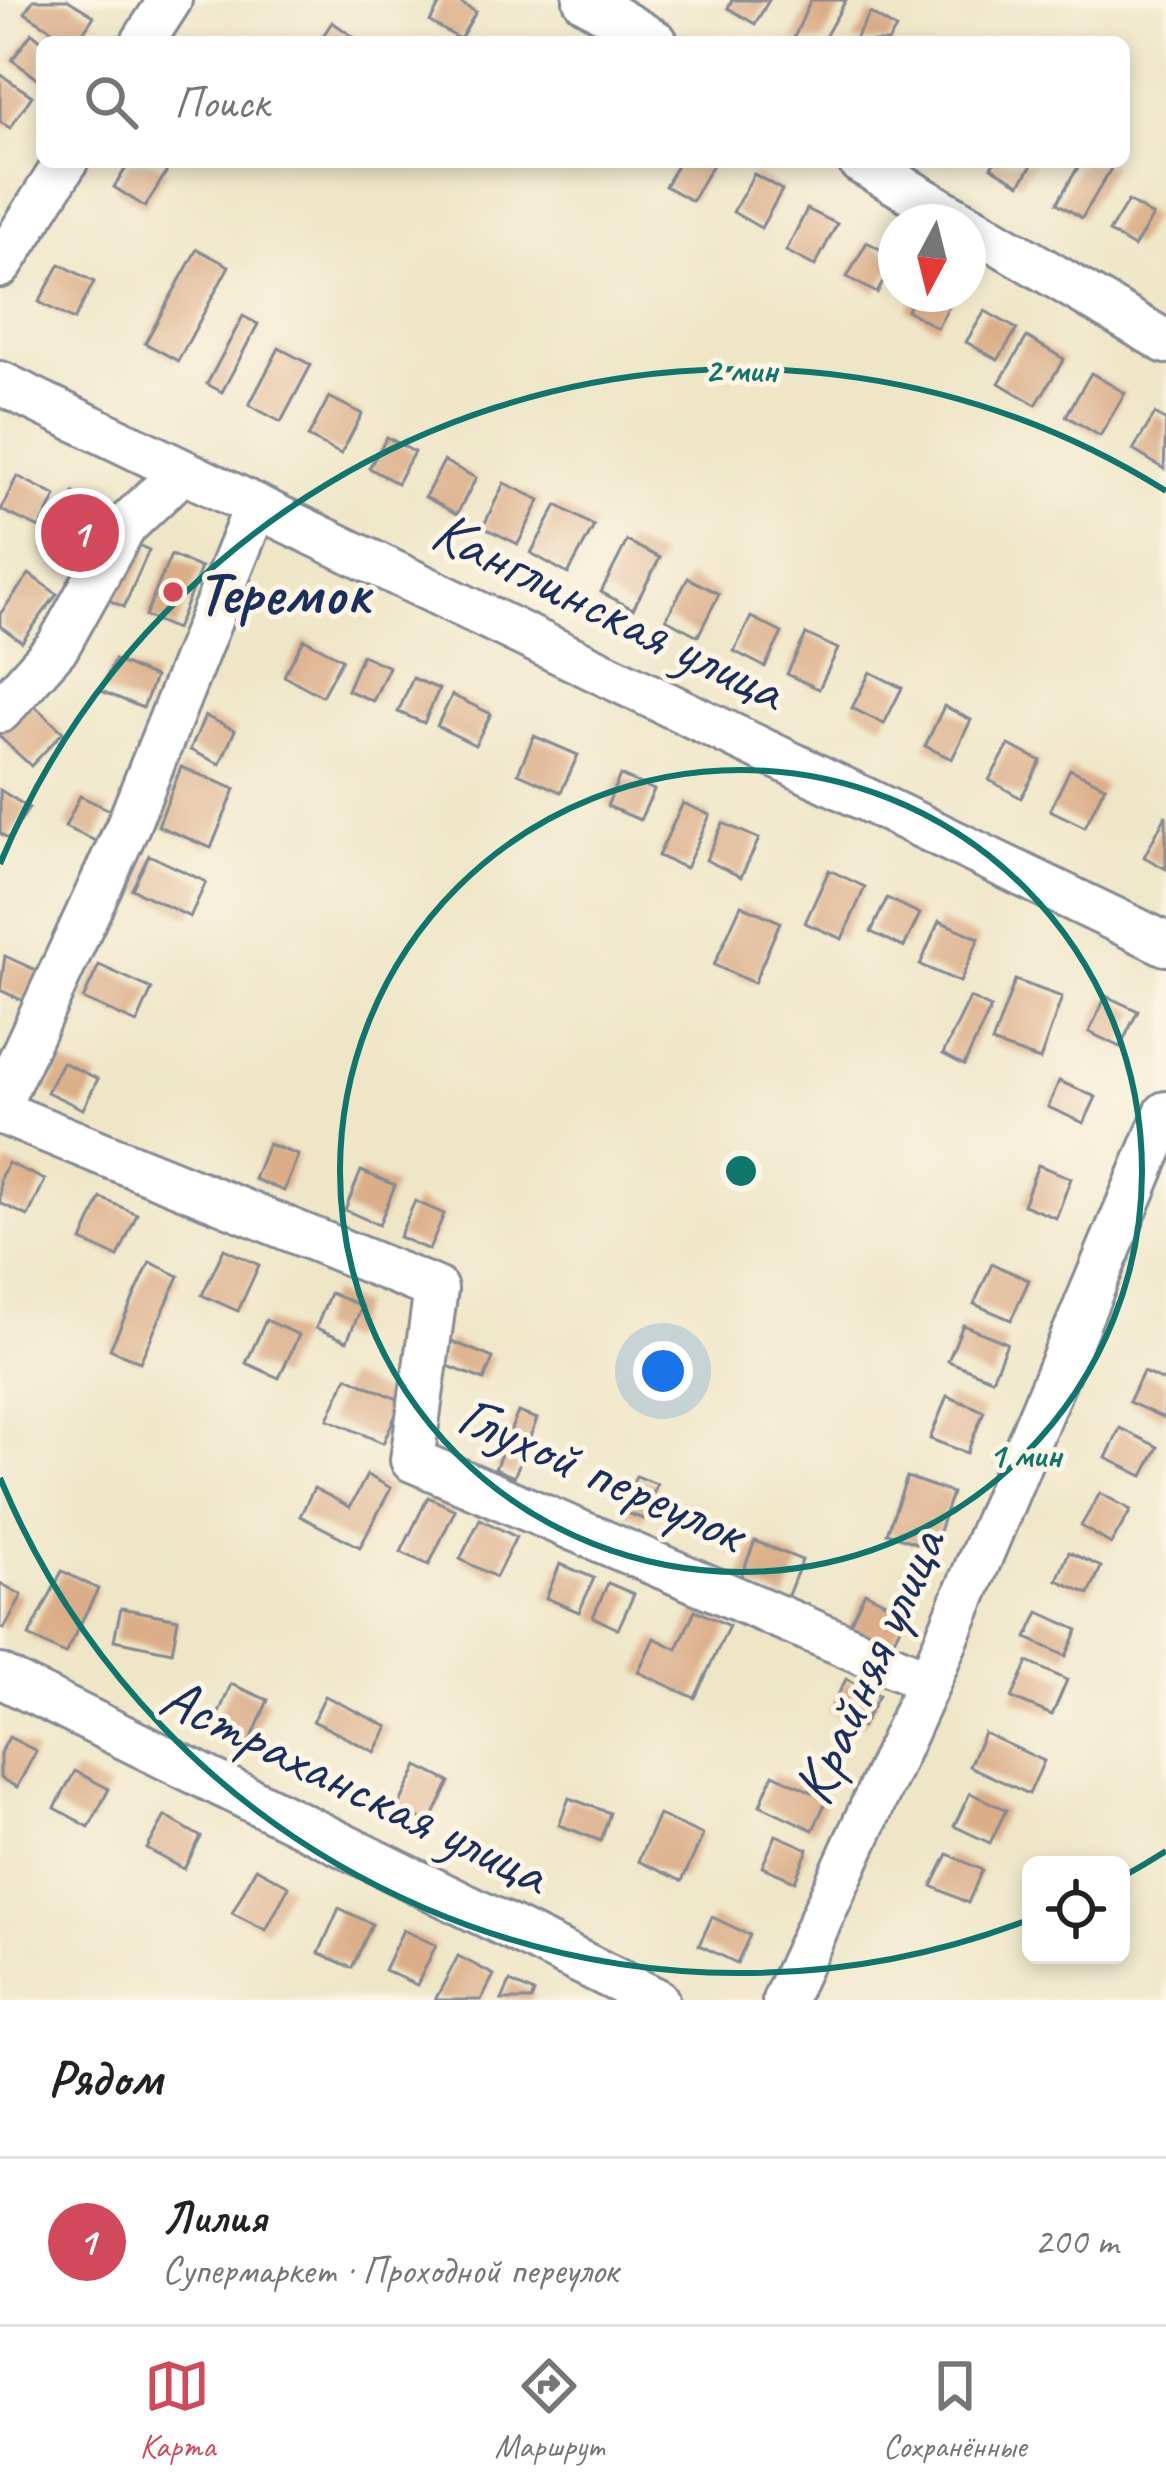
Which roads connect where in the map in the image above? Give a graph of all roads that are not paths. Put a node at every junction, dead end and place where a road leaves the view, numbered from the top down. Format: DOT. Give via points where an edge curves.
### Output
graph roads {
  1 [pos="170,0"];
  2 [pos="585,0"];
  3 [pos="147,36"];
  4 [pos="646,36"];
  5 [pos="62,168"];
  6 [pos="870,168"];
  7 [pos="931,204"];
  8 [pos="986,236"];
  9 [pos="0,266"];
  10 [pos="1166,342"];
  11 [pos="0,383"];
  12 [pos="180,474"];
  13 [pos="256,506"];
  14 [pos="0,711"];
  15 [pos="1166,944"];
  16 [pos="0,1107"];
  17 [pos="1166,1113"];
  18 [pos="0,1676"];
  19 [pos="929,1681"];
  20 [pos="657,2000"];
  21 [pos="784,2000"];
  1 -- 3 [label="street"];
  2 -- 4 [label="street"];
  5 -- 9 [label="street"];
  6 -- 7 [label="street"];
  8 -- 10 [label="street"];
  11 -- 12 [label="street, Канглинская улица"];
  12 -- 13 [label="street, Канглинская улица"];
  12 -- 14 [label="street" via="124,527 58,646"];
  13 -- 15 [label="street, Канглинская улица"];
  13 -- 16 [label="street" via="127,828"];
  16 -- 19 [label="street, Глухой переулок" via="436,1289 412,1460"];
  17 -- 19 [label="street, Крайняя улица"];
  18 -- 20 [label="street, Астраханская улица"];
  19 -- 21 [label="street, Крайняя улица"];
}
